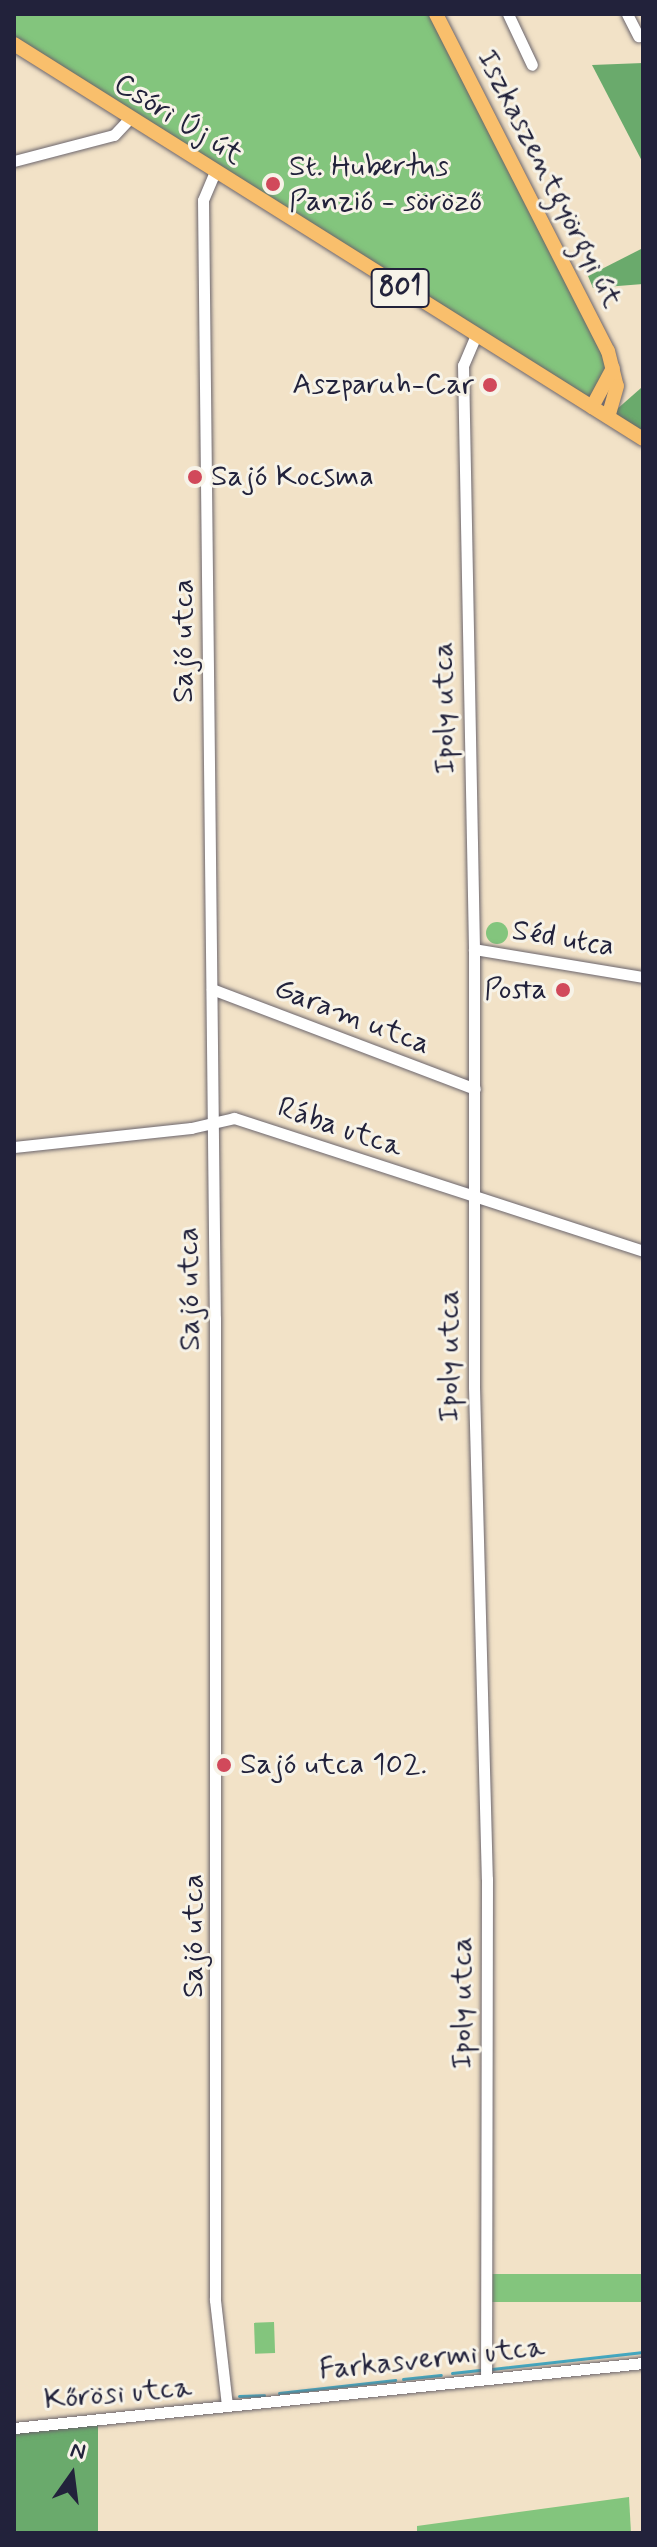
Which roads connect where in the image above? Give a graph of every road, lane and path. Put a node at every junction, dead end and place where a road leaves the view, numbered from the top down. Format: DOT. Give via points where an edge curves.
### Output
graph roads {
  1 [pos="436,14"];
  2 [pos="508,14"];
  3 [pos="627,14"];
  4 [pos="638,36"];
  5 [pos="14,44"];
  6 [pos="532,65"];
  7 [pos="128,120"];
  8 [pos="14,161"];
  9 [pos="214,174"];
  10 [pos="476,335"];
  11 [pos="613,367"];
  12 [pos="592,407"];
  13 [pos="608,417"];
  14 [pos="643,439"];
  15 [pos="474,949"];
  16 [pos="643,977"];
  17 [pos="212,989"];
  18 [pos="475,1089"];
  19 [pos="210,1121"];
  20 [pos="14,1147"];
  21 [pos="474,1198"];
  22 [pos="643,1251"];
  23 [pos="643,2363"];
  24 [pos="486,2379"];
  25 [pos="227,2405"];
  26 [pos="14,2428"];
  1 -- 11 [label="main road, Iszkaszentgyörgyi út"];
  2 -- 6 [label="street"];
  3 -- 4 [label="street"];
  5 -- 7 [label="main road, Csóri Új út / 801"];
  7 -- 8 [label="street" via="114,135"];
  7 -- 9 [label="main road, Csóri Új út / 801"];
  9 -- 10 [label="main road, Csóri Új út / 801"];
  9 -- 17 [label="street, Sajó utca" via="203,200"];
  10 -- 12 [label="main road, Csóri Új út / 801"];
  10 -- 15 [label="street, Ipoly utca" via="463,365"];
  11 -- 12 [label="main road"];
  11 -- 13 [label="main road, Iszkaszentgyörgyi út" via="617,396"];
  12 -- 13 [label="main road, Csóri Új út / 801"];
  13 -- 14 [label="main road, Csóri Új út / 801"];
  15 -- 16 [label="street, Séd utca"];
  15 -- 18 [label="street, Ipoly utca"];
  17 -- 18 [label="street, Garam utca"];
  17 -- 19 [label="street, Sajó utca"];
  18 -- 21 [label="street, Ipoly utca"];
  19 -- 20 [label="street, Rába utca" via="191,1128"];
  19 -- 21 [label="street, Rába utca" via="242,1120"];
  19 -- 25 [label="street, Sajó utca" via="218,1853 214,2220 220,2368"];
  21 -- 22 [label="street, Rába utca"];
  21 -- 24 [label="street, Ipoly utca" via="487,1895"];
  23 -- 24 [label="street, Farkasvermi utca"];
  24 -- 25 [label="street, Farkasvermi utca"];
  25 -- 26 [label="street, Kőrösi utca"];
}
